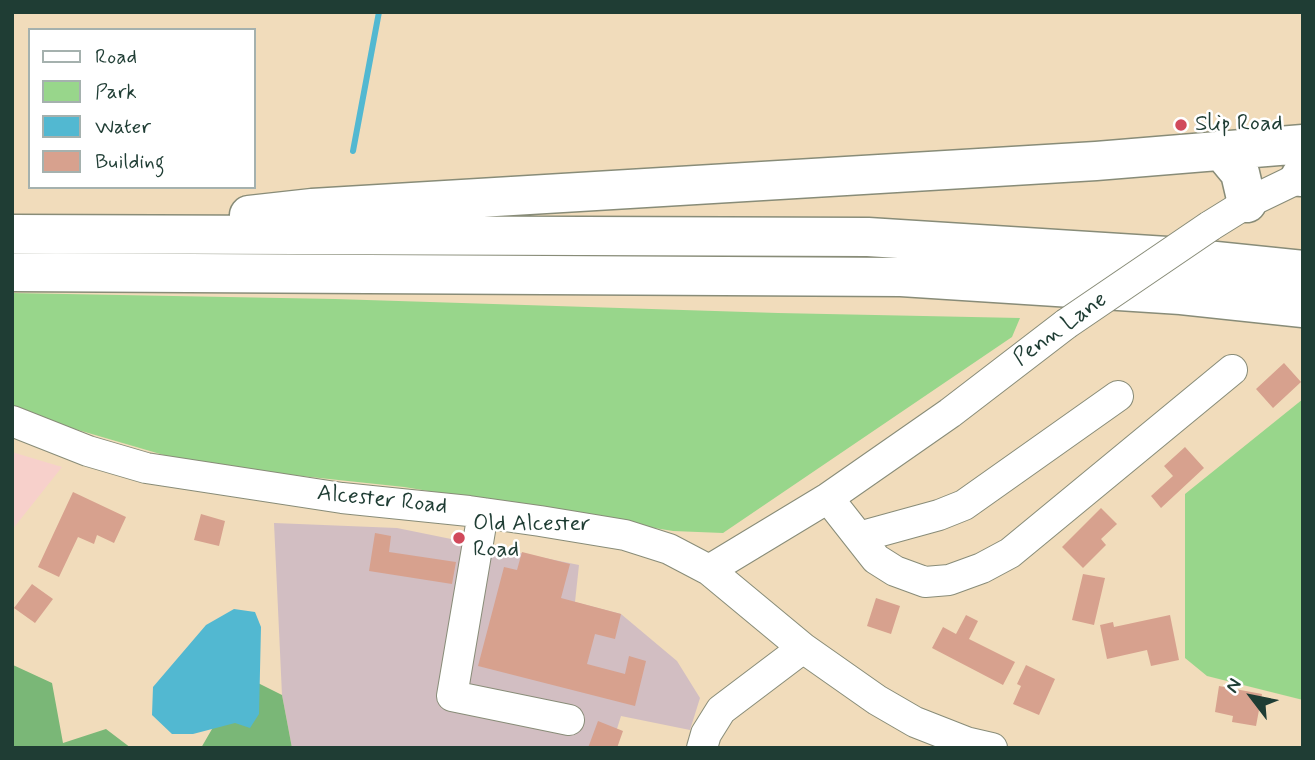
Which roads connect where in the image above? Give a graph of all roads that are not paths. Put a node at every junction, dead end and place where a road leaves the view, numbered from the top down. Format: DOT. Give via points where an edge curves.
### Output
graph roads {
  1 [pos="1221,150"];
  2 [pos="1302,169"];
  3 [pos="1247,203"];
  4 [pos="12,234"];
  5 [pos="63,234"];
  6 [pos="1303,270"];
  7 [pos="12,272"];
  8 [pos="1303,307"];
  9 [pos="1232,370"];
  10 [pos="1118,396"];
  11 [pos="19,428"];
  12 [pos="828,498"];
  13 [pos="483,513"];
  14 [pos="859,537"];
  15 [pos="709,570"];
  16 [pos="803,648"];
  17 [pos="569,720"];
  18 [pos="702,748"];
  19 [pos="992,748"];
  1 -- 2 [label="highway"];
  1 -- 3 [label="highway" via="1240,173"];
  1 -- 5 [label="highway" via="312,208"];
  2 -- 3 [label="street, Penn Lane"];
  3 -- 12 [label="street, Penn Lane, bridge" via="1066,324"];
  4 -- 5 [label="highway"];
  5 -- 6 [label="highway" via="868,237 1167,256"];
  7 -- 8 [label="highway" via="901,277"];
  9 -- 14 [label="street" via="1038,531 982,568 949,580 925,582 876,559"];
  10 -- 14 [label="street" via="964,505"];
  11 -- 13 [label="street, Alcester Road" via="146,468 342,498"];
  12 -- 14 [label="street"];
  12 -- 15 [label="street, Penn Lane"];
  13 -- 15 [label="street, Alcester Road" via="625,535 669,549"];
  13 -- 17 [label="street" via="452,696"];
  15 -- 16 [label="street, Alcester Road"];
  16 -- 18 [label="street" via="721,710"];
  16 -- 19 [label="street, Alcester Road" via="915,723"];
}
